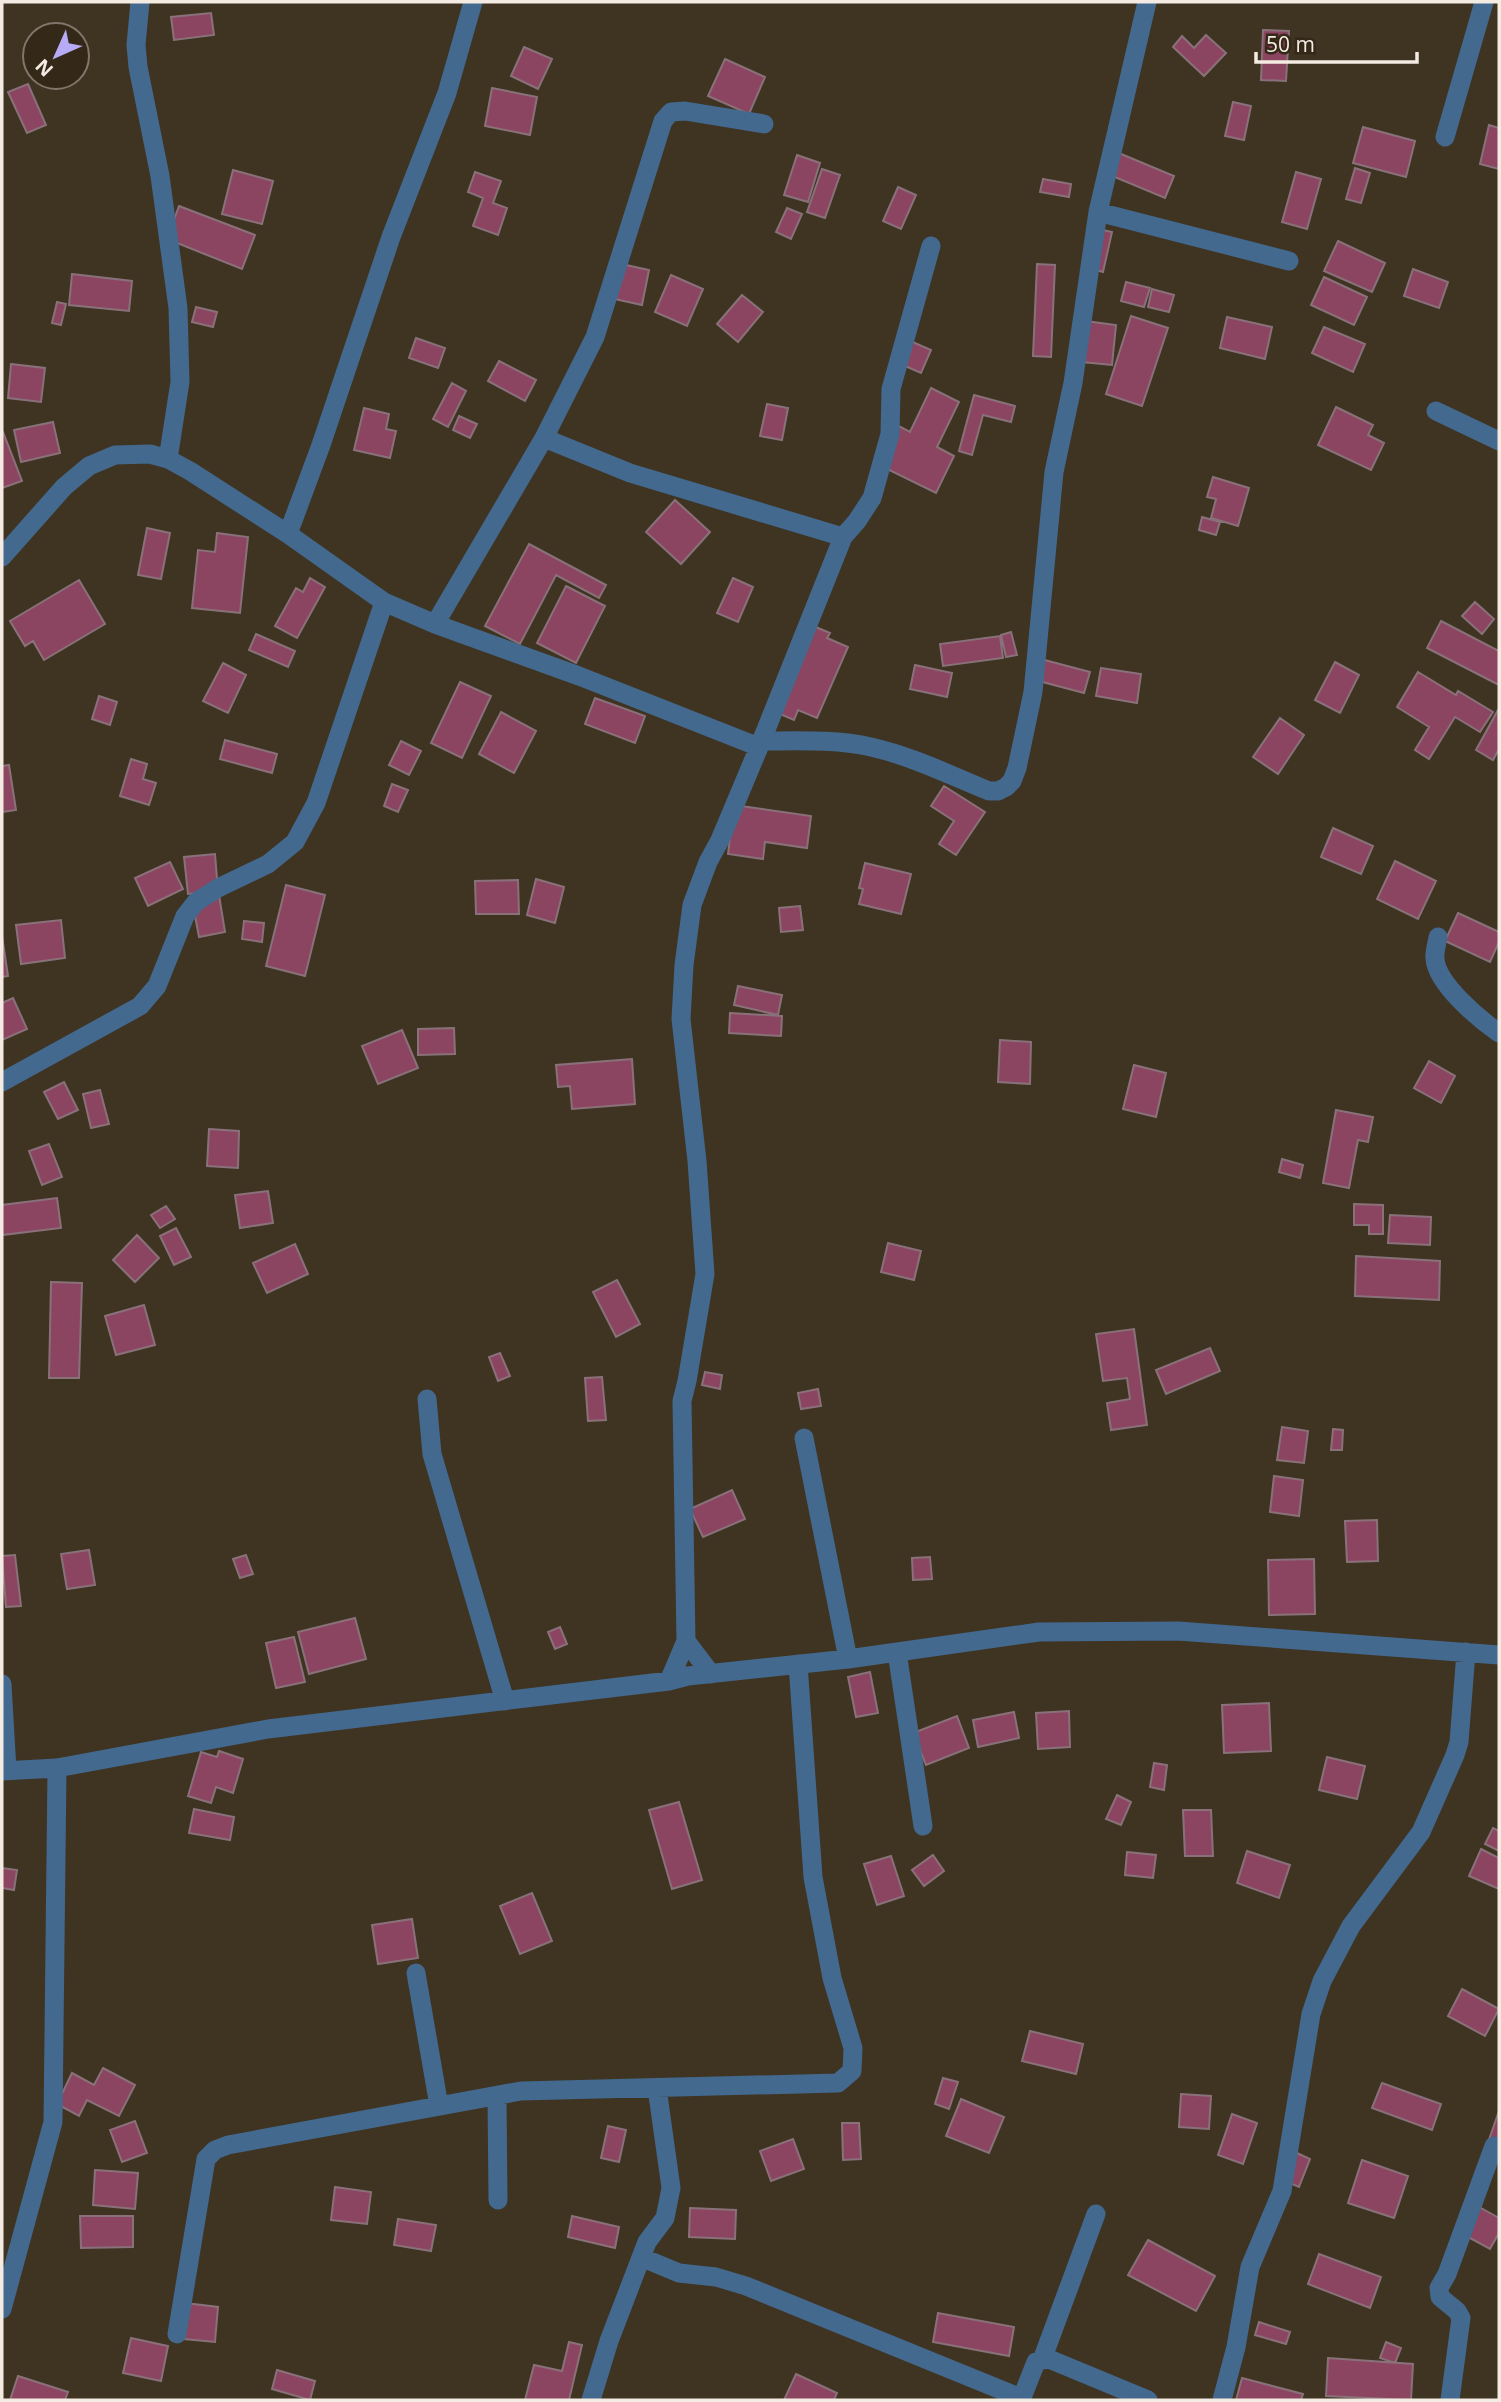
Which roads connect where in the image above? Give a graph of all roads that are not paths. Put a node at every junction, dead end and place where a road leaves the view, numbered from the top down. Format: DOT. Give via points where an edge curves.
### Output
graph roads {
  1 [pos="140,2"];
  2 [pos="473,2"];
  3 [pos="1147,2"];
  4 [pos="1485,2"];
  5 [pos="764,124"];
  6 [pos="1445,137"];
  7 [pos="1098,212"];
  8 [pos="931,246"];
  9 [pos="1289,261"];
  10 [pos="1436,411"];
  11 [pos="544,438"];
  12 [pos="1499,441"];
  13 [pos="167,459"];
  14 [pos="288,534"];
  15 [pos="843,537"];
  16 [pos="2,557"];
  17 [pos="384,602"];
  18 [pos="435,624"];
  19 [pos="760,744"];
  20 [pos="1438,937"];
  21 [pos="1499,1034"];
  22 [pos="2,1082"];
  23 [pos="427,1399"];
  24 [pos="804,1438"];
  25 [pos="686,1641"];
  26 [pos="898,1652"];
  27 [pos="1466,1652"];
  28 [pos="1499,1655"];
  29 [pos="848,1659"];
  30 [pos="798,1664"];
  31 [pos="711,1674"];
  32 [pos="669,1681"];
  33 [pos="2,1684"];
  34 [pos="505,1701"];
  35 [pos="57,1768"];
  36 [pos="4,1771"];
  37 [pos="923,1826"];
  38 [pos="416,1973"];
  39 [pos="657,2088"];
  40 [pos="497,2096"];
  41 [pos="439,2106"];
  42 [pos="1494,2146"];
  43 [pos="498,2200"];
  44 [pos="1096,2214"];
  45 [pos="643,2258"];
  46 [pos="2,2309"];
  47 [pos="177,2334"];
  48 [pos="1042,2360"];
  49 [pos="1021,2399"];
  50 [pos="591,2400"];
  51 [pos="1148,2400"];
  52 [pos="1222,2400"];
  53 [pos="1450,2400"];
  1 -- 13 [label="street" via="138,67 160,176 178,308 180,382"];
  2 -- 14 [label="street" via="447,93 391,237"];
  3 -- 7 [label="street"];
  4 -- 6 [label="street"];
  5 -- 11 [label="street" via="685,111 671,112 663,121 595,337"];
  7 -- 9 [label="street"];
  7 -- 19 [label="street" via="1073,383 1054,472 1034,692 1012,781 998,791 989,791 871,747 829,741"];
  8 -- 15 [label="street" via="891,389 890,434 872,498"];
  10 -- 12 [label="street"];
  11 -- 15 [label="street" via="630,473"];
  11 -- 18 [label="street"];
  13 -- 14 [label="street"];
  13 -- 16 [label="street" via="150,454 115,455 89,466 64,487"];
  14 -- 17 [label="street"];
  15 -- 19 [label="street"];
  17 -- 18 [label="street"];
  17 -- 22 [label="street" via="316,803 295,842 268,864 195,902 157,986 140,1006"];
  18 -- 19 [label="street"];
  19 -- 25 [label="street" via="692,905 681,989 705,1274 682,1401"];
  20 -- 21 [label="street" via="1434,957 1439,974"];
  23 -- 34 [label="street" via="432,1454"];
  24 -- 29 [label="street"];
  25 -- 31 [label="street"];
  25 -- 32 [label="street"];
  26 -- 27 [label="street" via="1039,1632 1178,1631"];
  26 -- 29 [label="street"];
  26 -- 37 [label="street"];
  27 -- 28 [label="street"];
  27 -- 52 [label="street" via="1455,1755 1421,1832 1341,1943 1311,2014 1282,2191 1250,2267"];
  29 -- 30 [label="street"];
  30 -- 31 [label="street"];
  30 -- 39 [label="street" via="813,1877 832,1978 853,2048 852,2071 838,2083"];
  31 -- 32 [label="street"];
  32 -- 34 [label="street"];
  33 -- 36 [label="street"];
  34 -- 35 [label="street" via="268,1729"];
  35 -- 36 [label="street"];
  35 -- 46 [label="street" via="53,2122"];
  38 -- 41 [label="street"];
  39 -- 40 [label="street" via="521,2091"];
  39 -- 45 [label="street" via="671,2188 665,2218 647,2242"];
  40 -- 41 [label="street"];
  40 -- 43 [label="street"];
  41 -- 47 [label="street" via="215,2150 206,2160"];
  42 -- 53 [label="street" via="1439,2288 1440,2297 1461,2318"];
  44 -- 48 [label="street"];
  45 -- 49 [label="street" via="680,2273 746,2286"];
  45 -- 50 [label="street"];
  48 -- 49 [label="street" via="1036,2362"];
  48 -- 51 [label="street"];
}
